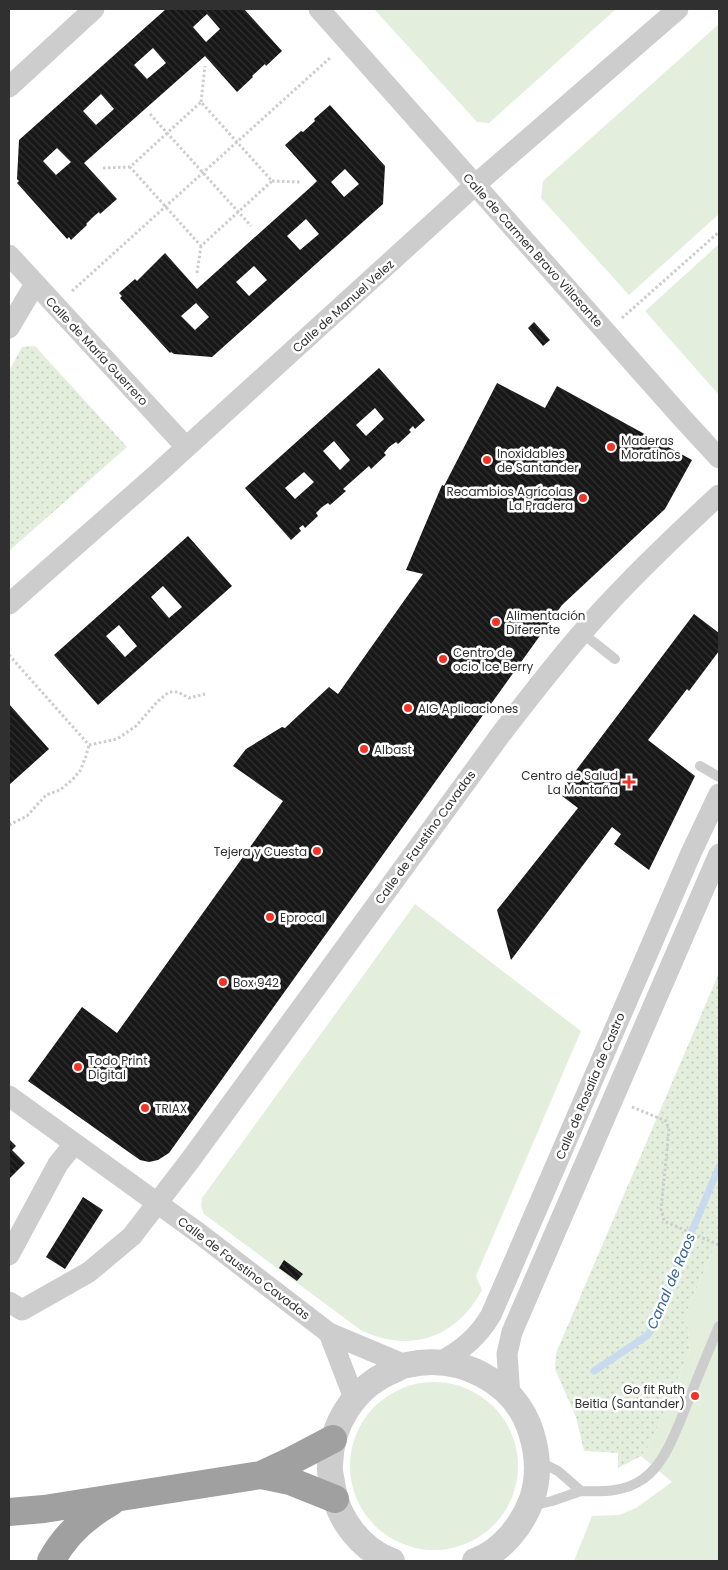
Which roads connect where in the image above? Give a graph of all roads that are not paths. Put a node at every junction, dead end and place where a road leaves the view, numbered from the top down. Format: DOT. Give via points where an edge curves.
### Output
graph roads {
  1 [pos="94,9"];
  2 [pos="319,9"];
  3 [pos="678,9"];
  4 [pos="9,87"];
  5 [pos="475,184"];
  6 [pos="9,255"];
  7 [pos="35,284"];
  8 [pos="9,328"];
  9 [pos="186,447"];
  10 [pos="719,458"];
  11 [pos="719,495"];
  12 [pos="9,604"];
  13 [pos="582,633"];
  14 [pos="615,659"];
  15 [pos="700,766"];
  16 [pos="719,777"];
  17 [pos="719,794"];
  18 [pos="719,854"];
  19 [pos="9,1096"];
  20 [pos="74,1144"];
  21 [pos="158,1203"];
  22 [pos="9,1255"];
  23 [pos="9,1302"];
  24 [pos="719,1326"];
  25 [pos="329,1333"];
  26 [pos="440,1362"];
  27 [pos="406,1365"];
  28 [pos="510,1396"];
  29 [pos="354,1398"];
  30 [pos="333,1439"];
  31 [pos="537,1461"];
  32 [pos="261,1475"];
  33 [pos="581,1491"];
  34 [pos="120,1497"];
  35 [pos="334,1499"];
  36 [pos="529,1507"];
  37 [pos="9,1512"];
  38 [pos="360,1549"];
  39 [pos="51,1561"];
  40 [pos="392,1561"];
  41 [pos="475,1561"];
  1 -- 4 [label="street"];
  2 -- 5 [label="street, Calle de Carmen Bravo Villasante"];
  3 -- 5 [label="street, Calle de Manuel Velez"];
  5 -- 9 [label="street, Calle de Manuel Velez"];
  5 -- 10 [label="street, Calle de Carmen Bravo Villasante"];
  6 -- 7 [label="street, Calle de María Guerrero"];
  7 -- 8 [label="street"];
  7 -- 9 [label="street, Calle de María Guerrero"];
  9 -- 12 [label="street, Calle de Manuel Velez"];
  11 -- 13 [label="street, Calle de Faustino Cavadas"];
  13 -- 14 [label="lane"];
  13 -- 21 [label="street, Calle de Faustino Cavadas" via="501,734"];
  15 -- 16 [label="lane"];
  17 -- 26 [label="street, Calle de Rosalía de Castro" via="491,1315 470,1342"];
  18 -- 28 [label="street, Calle de Rosalía de Castro" via="512,1332 507,1354"];
  19 -- 20 [label="street, Calle de Faustino Cavadas"];
  20 -- 21 [label="street, Calle de Faustino Cavadas"];
  20 -- 22 [label="street" via="58,1164"];
  21 -- 23 [label="street, Calle de Faustino Cavadas" via="132,1236 89,1272 22,1310"];
  21 -- 25 [label="street, Calle de Faustino Cavadas"];
  24 -- 33 [label="lane" via="670,1443 655,1468 645,1478 624,1488 605,1492"];
  25 -- 27 [label="street, Calle de Faustino Cavadas"];
  25 -- 29 [label="street"];
  26 -- 27 [label="street"];
  26 -- 28 [label="street" via="479,1372"];
  27 -- 29 [label="street" via="377,1379"];
  28 -- 31 [label="street" via="529,1426"];
  29 -- 30 [label="street"];
  30 -- 32 [label="highway"];
  30 -- 35 [label="street" via="330,1466"];
  31 -- 33 [label="lane" via="558,1471"];
  31 -- 36 [label="street"];
  32 -- 34 [label="highway"];
  32 -- 35 [label="highway" via="290,1481"];
  33 -- 36 [label="lane"];
  34 -- 37 [label="highway"];
  34 -- 39 [label="highway" via="96,1510 78,1526"];
  35 -- 38 [label="street"];
  36 -- 41 [label="street" via="508,1538"];
  38 -- 40 [label="street" via="372,1550"];
}
